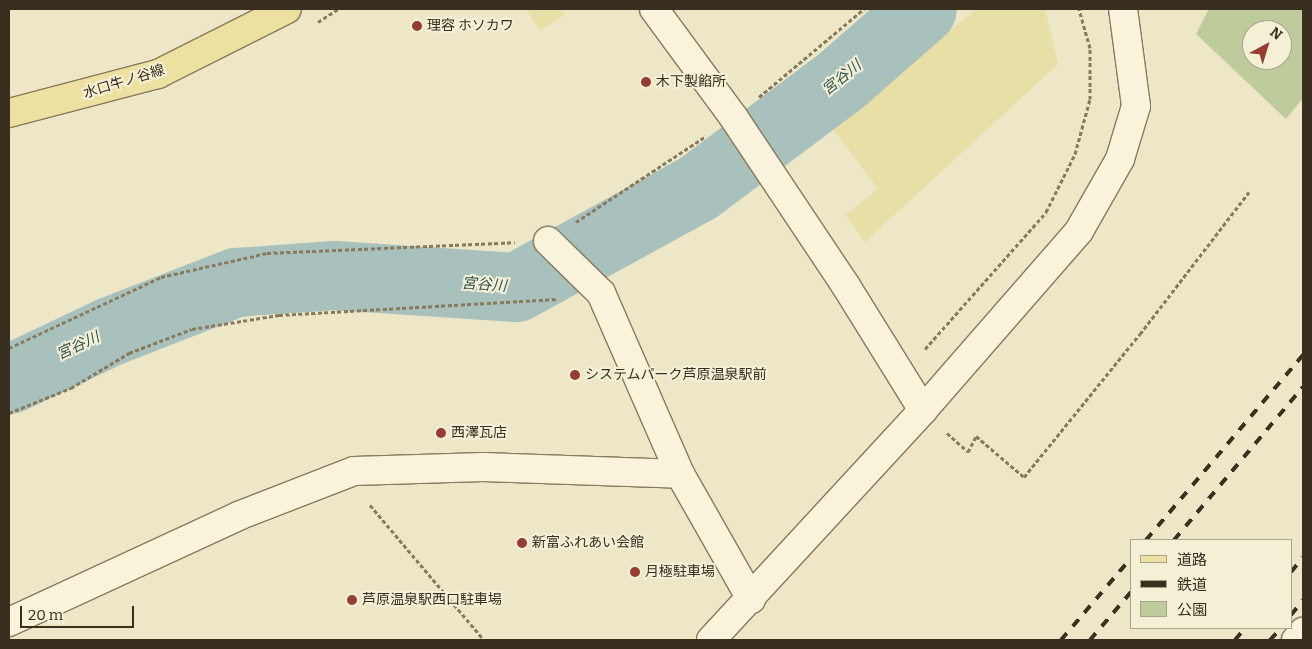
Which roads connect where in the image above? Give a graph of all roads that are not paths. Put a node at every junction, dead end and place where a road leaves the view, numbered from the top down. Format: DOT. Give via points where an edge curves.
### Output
graph roads {
  1 [pos="287,9"];
  2 [pos="654,9"];
  3 [pos="1123,9"];
  4 [pos="9,113"];
  5 [pos="552,244"];
  6 [pos="923,410"];
  7 [pos="680,474"];
  8 [pos="751,600"];
  9 [pos="9,622"];
  10 [pos="1303,632"];
  11 [pos="711,640"];
  12 [pos="1296,640"];
  1 -- 4 [label="main road, 水口牛ノ谷線" via="158,74"];
  2 -- 6 [label="street" via="734,118 846,286"];
  3 -- 6 [label="street" via="1136,106 1120,159 1079,231"];
  5 -- 7 [label="street" via="600,293"];
  6 -- 8 [label="street"];
  7 -- 8 [label="street"];
  7 -- 9 [label="street" via="483,467 354,471 238,516"];
  8 -- 11 [label="street"];
  10 -- 12 [label="street"];
}
